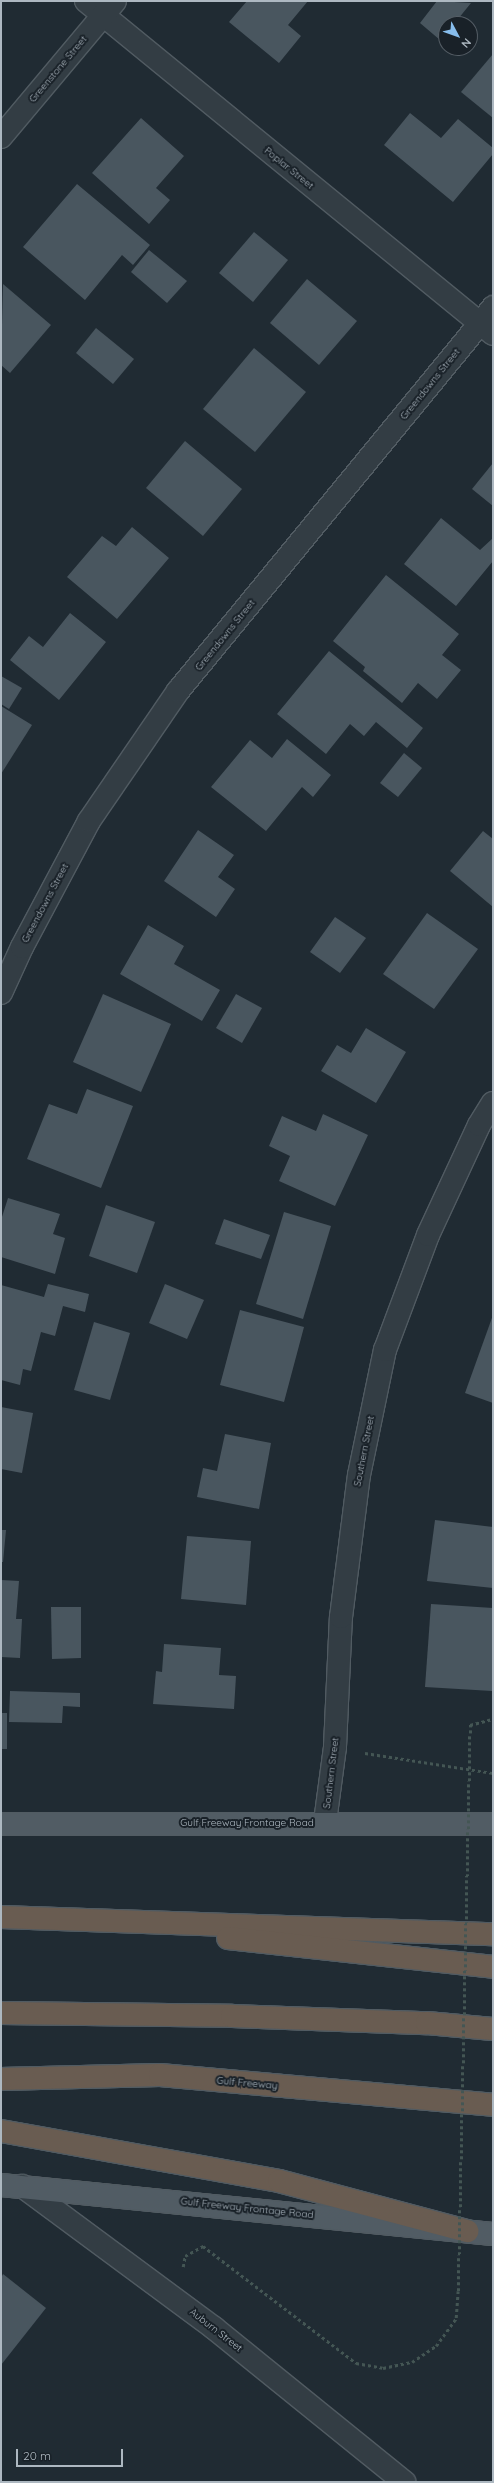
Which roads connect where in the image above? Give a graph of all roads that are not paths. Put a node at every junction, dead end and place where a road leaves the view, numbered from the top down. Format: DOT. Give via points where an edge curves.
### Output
graph roads {
  1 [pos="86,1"];
  2 [pos="109,8"];
  3 [pos="1,136"];
  4 [pos="488,321"];
  5 [pos="1,993"];
  6 [pos="493,1103"];
  7 [pos="325,1822"];
  8 [pos="1,1824"];
  9 [pos="493,1824"];
  10 [pos="1,1917"];
  11 [pos="55,1919"];
  12 [pos="493,1934"];
  13 [pos="493,1967"];
  14 [pos="1,2013"];
  15 [pos="493,2029"];
  16 [pos="1,2079"];
  17 [pos="493,2105"];
  18 [pos="1,2130"];
  19 [pos="11,2185"];
  20 [pos="467,2231"];
  21 [pos="493,2234"];
  22 [pos="404,2482"];
  1 -- 2 [label="street, Poplar Street"];
  2 -- 3 [label="street, Greenstone Street"];
  2 -- 4 [label="street, Poplar Street"];
  4 -- 5 [label="street, Greendowns Street" via="178,691 89,821 22,947"];
  6 -- 7 [label="street, Southern Street" via="479,1125 428,1235 385,1350 359,1475 341,1617 335,1747"];
  7 -- 8 [label="main road, Gulf Freeway Frontage Road"];
  7 -- 9 [label="main road, Gulf Freeway Frontage Road"];
  10 -- 11 [label="highway"];
  11 -- 12 [label="highway"];
  11 -- 13 [label="highway"];
  14 -- 15 [label="highway" via="232,2016 427,2023"];
  16 -- 17 [label="highway, Gulf Freeway" via="160,2075"];
  18 -- 20 [label="highway" via="279,2181"];
  19 -- 20 [label="main road, Gulf Freeway Frontage Road"];
  19 -- 22 [label="street, Auburn Street" via="186,2307"];
  20 -- 21 [label="main road, Gulf Freeway Frontage Road"];
}
